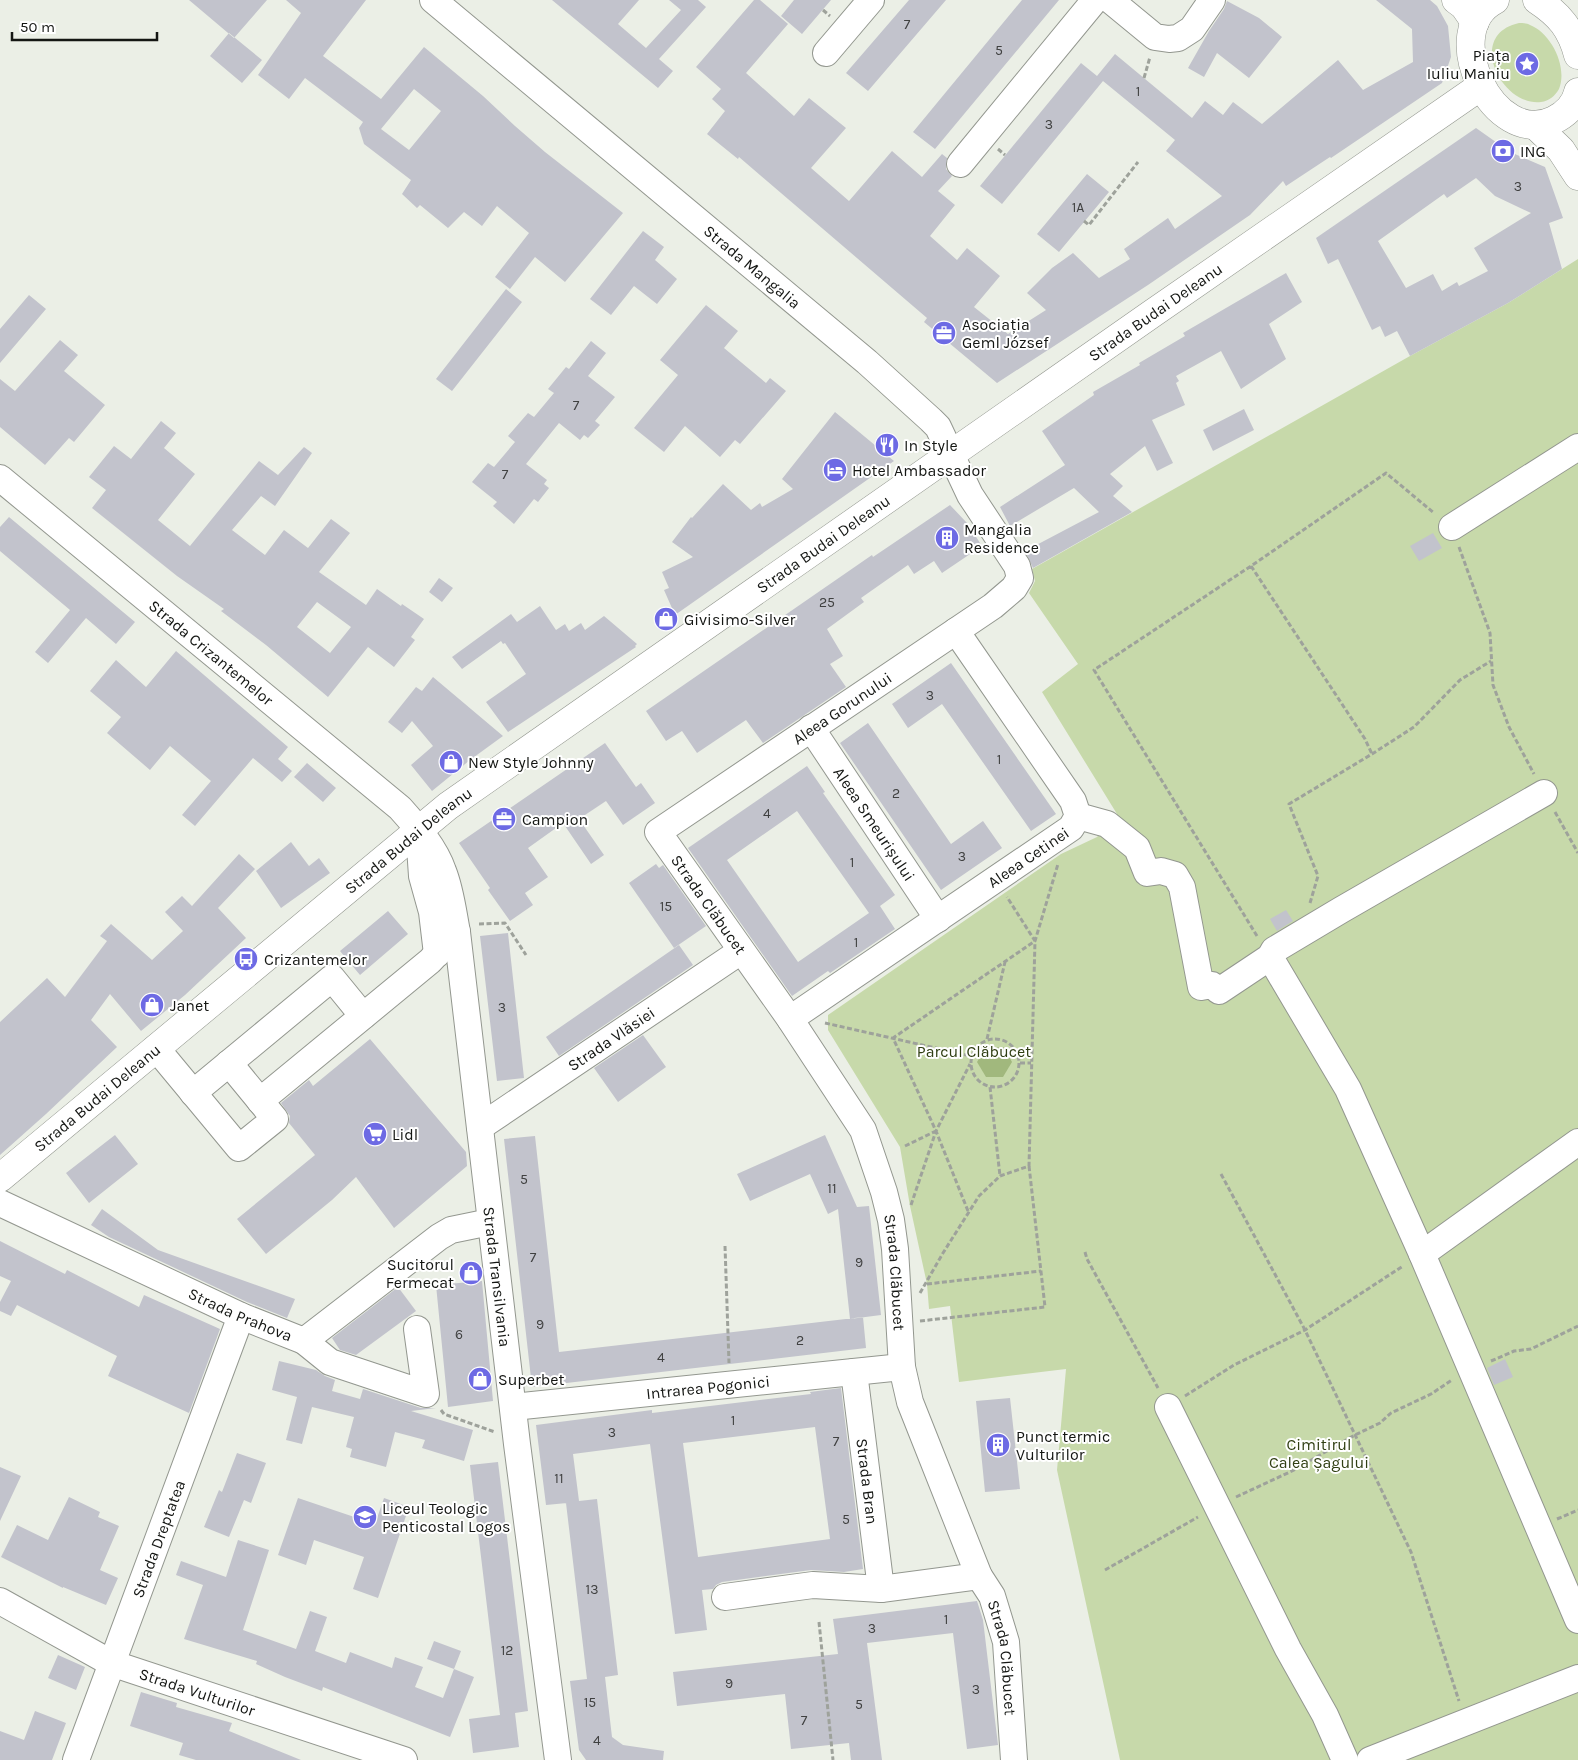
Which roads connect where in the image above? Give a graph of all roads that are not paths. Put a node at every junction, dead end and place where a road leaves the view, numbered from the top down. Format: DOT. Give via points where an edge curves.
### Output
graph roads {
  1 [pos="433,0"];
  2 [pos="872,0"];
  3 [pos="1095,0"];
  4 [pos="1110,0"];
  5 [pos="1212,0"];
  6 [pos="1456,0"];
  7 [pos="1495,0"];
  8 [pos="1537,0"];
  9 [pos="1570,0"];
  10 [pos="1475,22"];
  11 [pos="1575,41"];
  12 [pos="826,53"];
  13 [pos="1481,86"];
  14 [pos="1578,97"];
  15 [pos="1535,125"];
  16 [pos="960,164"];
  17 [pos="1578,176"];
  18 [pos="1578,447"];
  19 [pos="951,454"];
  20 [pos="0,478"];
  21 [pos="1452,527"];
  22 [pos="1020,578"];
  23 [pos="956,631"];
  24 [pos="811,728"];
  25 [pos="1544,793"];
  26 [pos="1078,816"];
  27 [pos="419,829"];
  28 [pos="658,832"];
  29 [pos="938,919"];
  30 [pos="466,928"];
  31 [pos="741,951"];
  32 [pos="437,954"];
  33 [pos="1270,957"];
  34 [pos="363,1016"];
  35 [pos="790,1019"];
  36 [pos="156,1048"];
  37 [pos="229,1063"];
  38 [pos="193,1093"];
  39 [pos="260,1101"];
  40 [pos="480,1128"];
  41 [pos="1578,1142"];
  42 [pos="0,1178"];
  43 [pos="0,1204"];
  44 [pos="490,1222"];
  45 [pos="1422,1254"];
  46 [pos="240,1316"];
  47 [pos="417,1330"];
  48 [pos="304,1341"];
  49 [pos="902,1368"];
  50 [pos="854,1372"];
  51 [pos="513,1407"];
  52 [pos="1168,1407"];
  53 [pos="979,1576"];
  54 [pos="881,1589"];
  55 [pos="725,1597"];
  56 [pos="0,1601"];
  57 [pos="1578,1620"];
  58 [pos="112,1663"];
  59 [pos="1578,1678"];
  60 [pos="76,1760"];
  61 [pos="404,1760"];
  62 [pos="558,1760"];
  63 [pos="1014,1760"];
  64 [pos="1345,1760"];
  65 [pos="1370,1760"];
  1 -- 19 [label="street, Strada Mangalia" via="867,362 932,420"];
  2 -- 12 [label="street"];
  3 -- 16 [label="street"];
  4 -- 5 [label="street" via="1155,37 1168,39 1178,38 1192,29"];
  6 -- 10 [label="main road"];
  7 -- 10 [label="main road"];
  8 -- 11 [label="main road" via="1555,14"];
  9 -- 11 [label="main road"];
  10 -- 13 [label="main road" via="1472,56"];
  13 -- 15 [label="main road" via="1498,109 1509,117"];
  13 -- 19 [label="main road, Strada Budai Deleanu"];
  14 -- 15 [label="main road" via="1558,118"];
  15 -- 17 [label="main road" via="1561,150"];
  18 -- 21 [label="street"];
  19 -- 22 [label="street, Strada Mangalia" via="970,495 1017,566"];
  19 -- 27 [label="main road, Strada Budai Deleanu" via="461,796"];
  20 -- 27 [label="street, Strada Crizantemelor" via="400,808"];
  22 -- 23 [label="street, Aleea Gorunului" via="1007,594"];
  23 -- 24 [label="street, Aleea Gorunului"];
  23 -- 26 [label="street, Aleea Cetinei" via="1073,802"];
  24 -- 28 [label="street, Aleea Gorunului"];
  24 -- 29 [label="street, Aleea Smeurișului"];
  25 -- 33 [label="street" via="1320,922 1274,950"];
  26 -- 29 [label="street, Aleea Cetinei" via="1071,828"];
  26 -- 33 [label="street" via="1108,824 1137,848 1146,873 1160,871 1175,875 1182,888 1202,987 1212,985 1219,991"];
  27 -- 30 [label="street, Strada Transilvania" via="443,871"];
  27 -- 32 [label="street" via="422,876 432,912"];
  27 -- 36 [label="main road, Strada Budai Deleanu"];
  28 -- 31 [label="street, Strada Clăbucet"];
  29 -- 35 [label="street, Aleea Cetinei"];
  30 -- 32 [label="street"];
  30 -- 40 [label="street, Strada Transilvania"];
  31 -- 35 [label="street, Strada Clăbucet"];
  31 -- 40 [label="street, Strada Vlăsiei"];
  32 -- 34 [label="street"];
  33 -- 45 [label="street" via="1348,1090"];
  34 -- 37 [label="street" via="332,978"];
  34 -- 39 [label="street"];
  35 -- 49 [label="street, Strada Clăbucet" via="863,1130 884,1192 895,1249"];
  36 -- 38 [label="street"];
  36 -- 42 [label="main road, Strada Budai Deleanu"];
  37 -- 38 [label="street"];
  37 -- 39 [label="street"];
  38 -- 39 [label="street" via="239,1148 275,1118"];
  40 -- 44 [label="street, Strada Transilvania"];
  41 -- 45 [label="street"];
  43 -- 46 [label="street, Strada Prahova"];
  44 -- 48 [label="street, Strada Prahova" via="451,1230 439,1237"];
  44 -- 51 [label="street, Strada Transilvania"];
  45 -- 57 [label="street"];
  46 -- 48 [label="street, Strada Prahova"];
  46 -- 58 [label="street, Strada Dreptatea"];
  47 -- 48 [label="street" via="426,1394 330,1362"];
  49 -- 50 [label="street, Intrarea Pogonici"];
  49 -- 53 [label="street, Strada Clăbucet" via="910,1402"];
  50 -- 51 [label="street, Intrarea Pogonici"];
  50 -- 54 [label="street, Strada Bran"];
  51 -- 62 [label="street, Strada Transilvania"];
  52 -- 64 [label="street" via="1288,1649 1326,1715"];
  53 -- 54 [label="street"];
  53 -- 63 [label="street, Strada Clăbucet" via="992,1596 1006,1642"];
  54 -- 55 [label="street" via="813,1585"];
  56 -- 58 [label="street, Strada Vulturilor"];
  58 -- 60 [label="street, Strada Dreptatea"];
  58 -- 61 [label="street, Strada Vulturilor"];
  59 -- 65 [label="street"];
}
